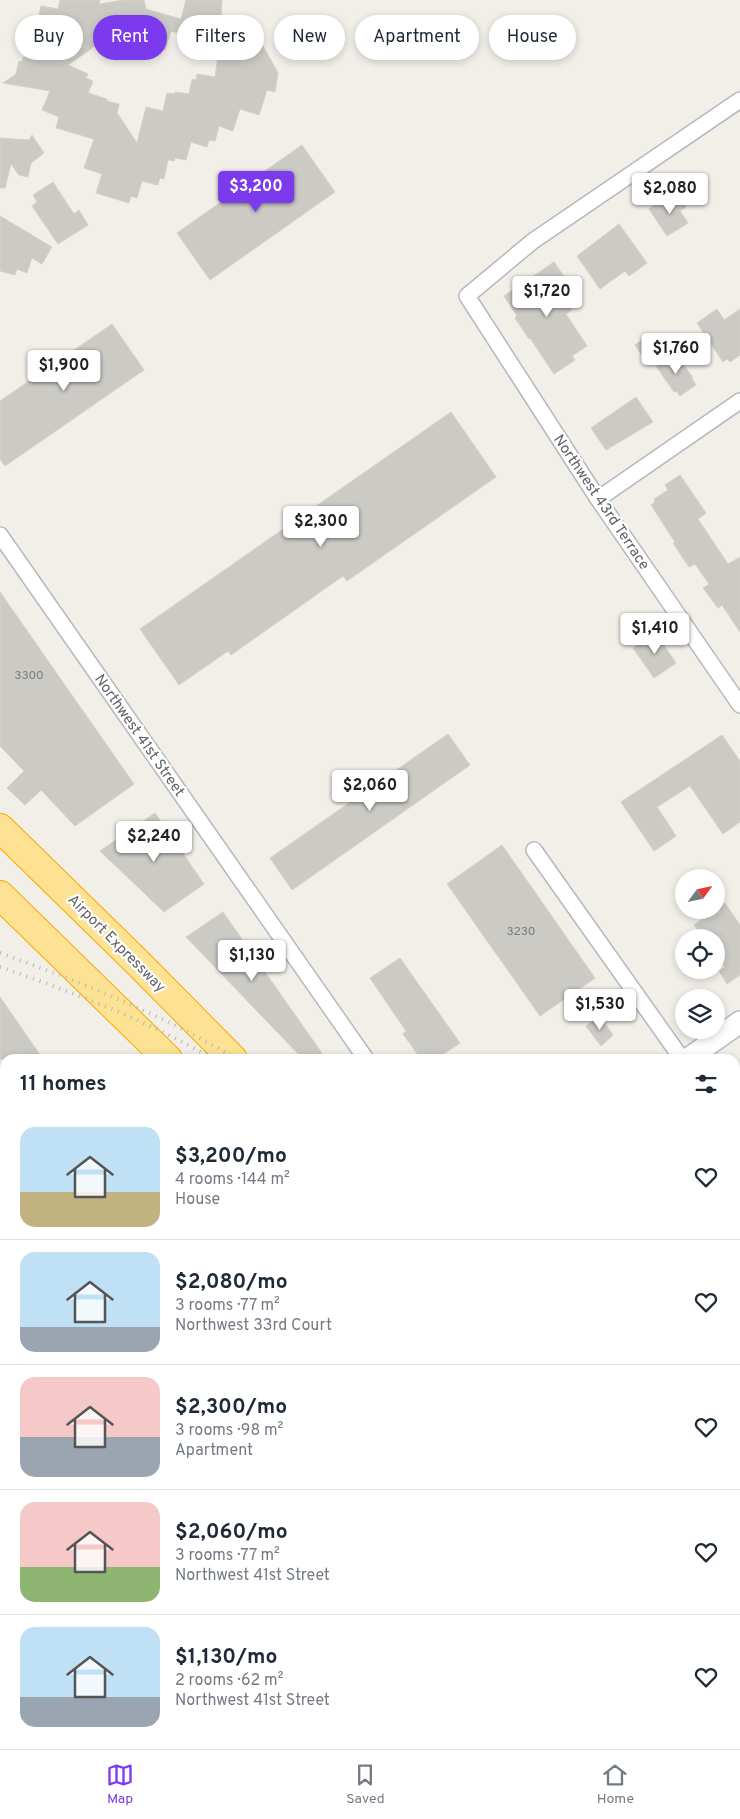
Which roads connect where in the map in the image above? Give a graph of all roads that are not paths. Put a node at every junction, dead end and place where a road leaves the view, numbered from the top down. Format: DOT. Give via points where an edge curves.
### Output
graph roads {
  1 [pos="740,100"];
  2 [pos="740,401"];
  3 [pos="598,499"];
  4 [pos="0,534"];
  5 [pos="740,705"];
  6 [pos="0,828"];
  7 [pos="534,850"];
  8 [pos="0,895"];
  9 [pos="740,1022"];
  10 [pos="163,1054"];
  11 [pos="228,1054"];
  12 [pos="363,1054"];
  13 [pos="678,1054"];
  14 [pos="695,1054"];
  1 -- 3 [label="street, Northwest 43rd Terrace" via="533,241 467,296"];
  2 -- 3 [label="street"];
  3 -- 5 [label="street, Northwest 43rd Terrace"];
  4 -- 12 [label="street, Northwest 41st Street"];
  6 -- 11 [label="highway, Airport Expressway"];
  7 -- 13 [label="street"];
  8 -- 10 [label="highway"];
  9 -- 14 [label="main road"];
}
